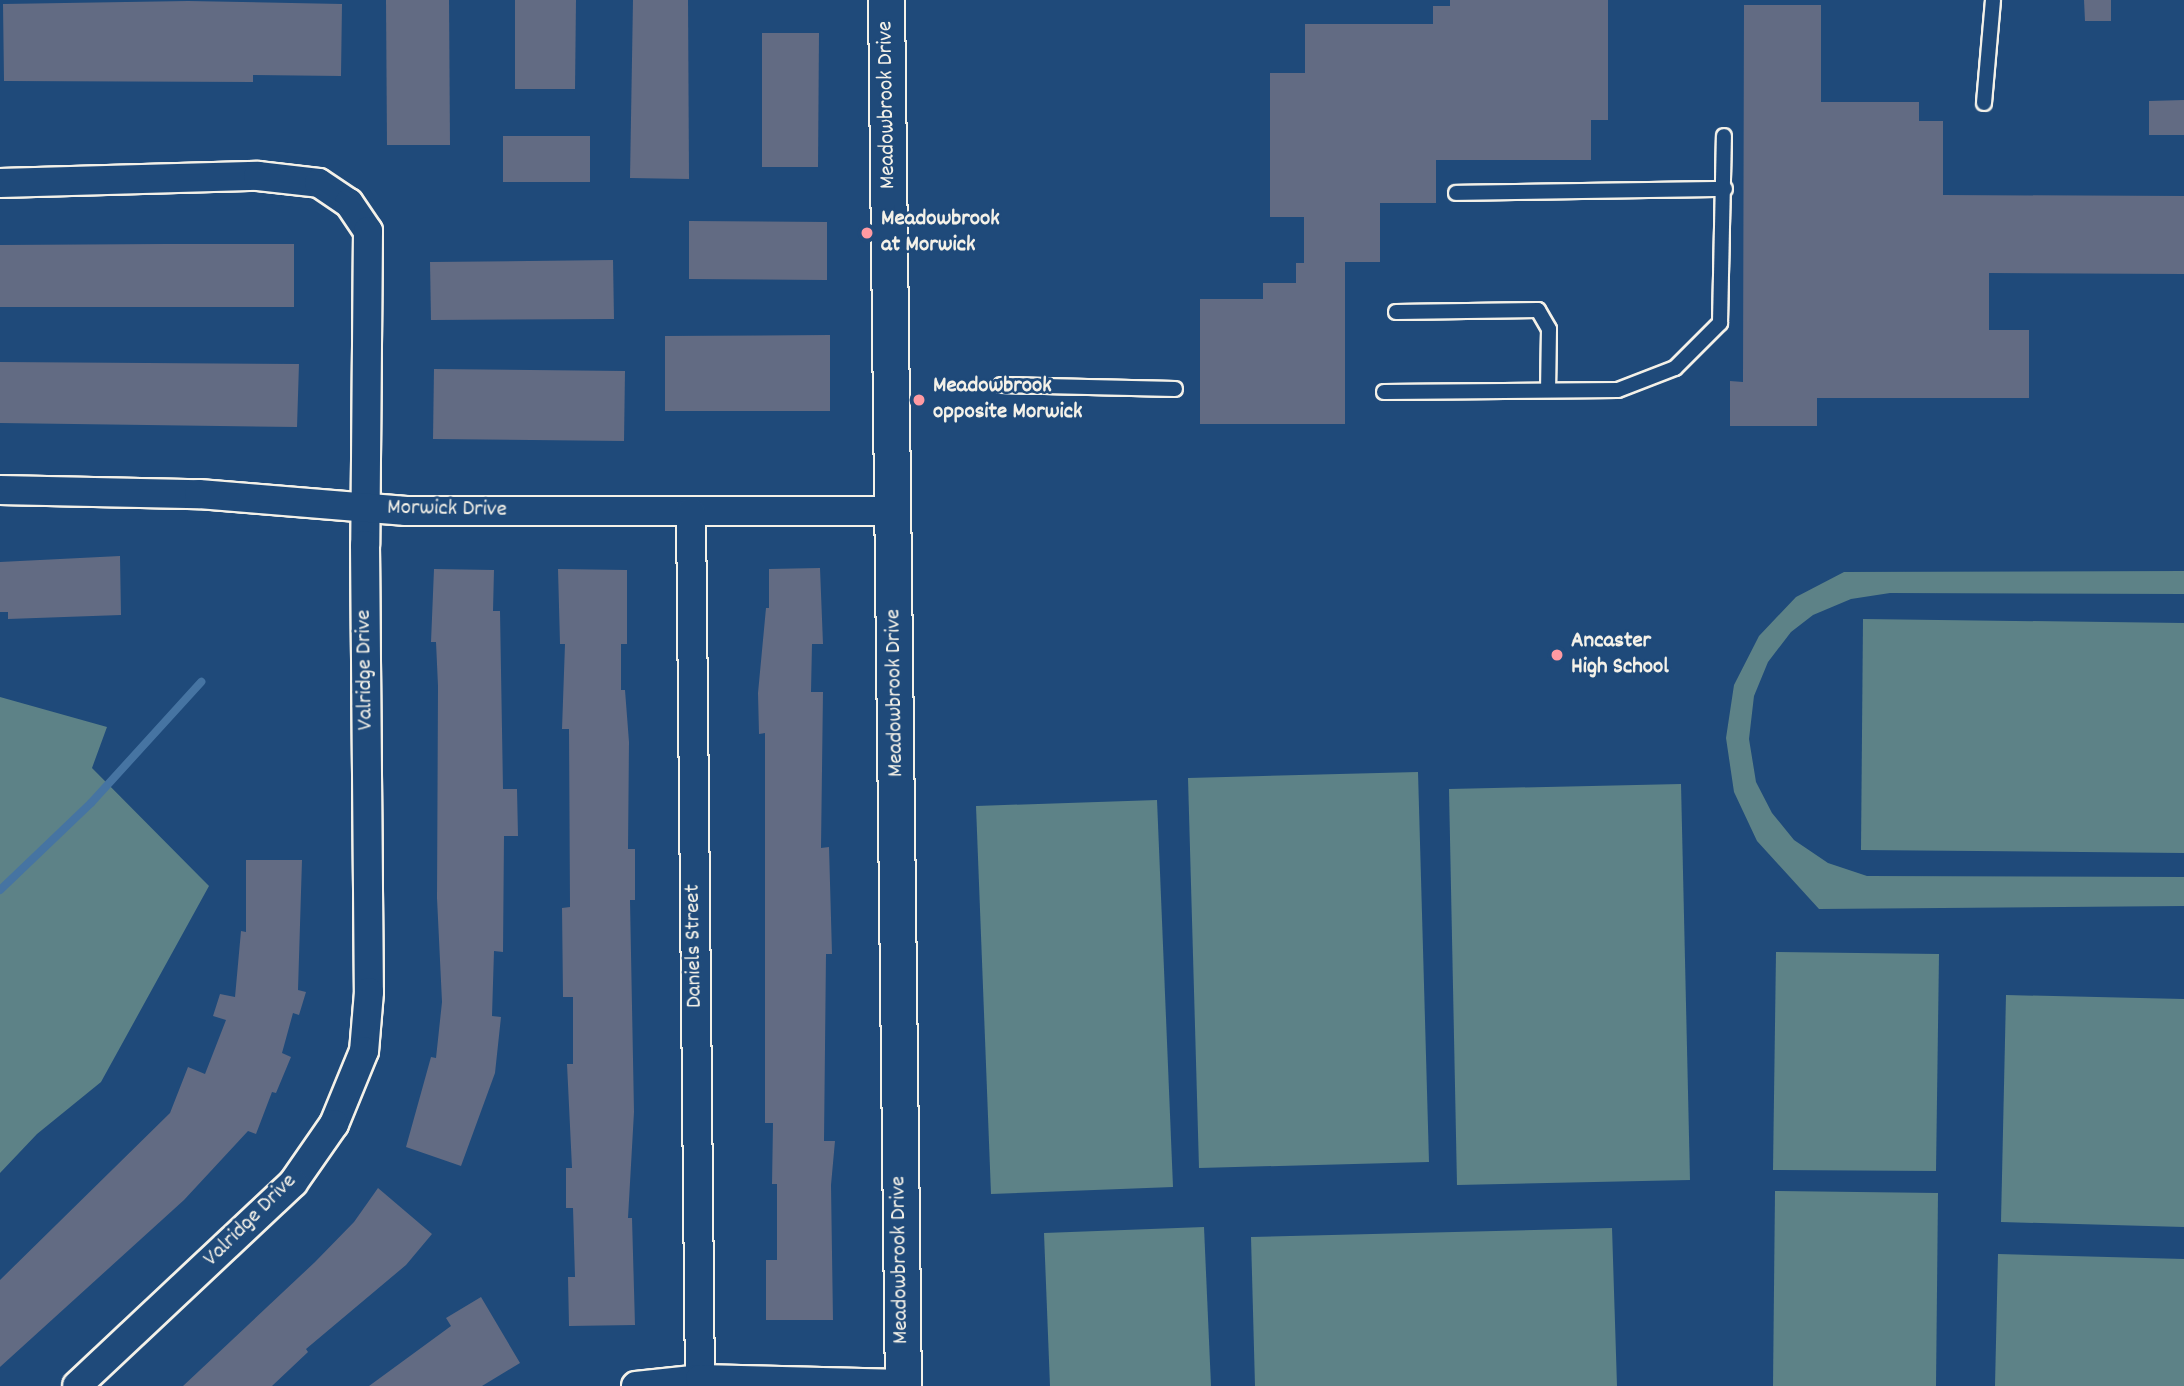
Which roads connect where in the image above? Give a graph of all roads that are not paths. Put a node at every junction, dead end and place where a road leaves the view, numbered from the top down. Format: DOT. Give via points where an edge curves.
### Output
graph roads {
  1 [pos="886,0"];
  2 [pos="1993,0"];
  3 [pos="1984,103"];
  4 [pos="1724,136"];
  5 [pos="0,183"];
  6 [pos="1725,189"];
  7 [pos="1456,193"];
  8 [pos="1396,312"];
  9 [pos="1001,385"];
  10 [pos="1175,389"];
  11 [pos="1548,390"];
  12 [pos="1384,392"];
  13 [pos="0,490"];
  14 [pos="365,509"];
  15 [pos="894,511"];
  16 [pos="691,512"];
  17 [pos="700,1383"];
  18 [pos="903,1385"];
  19 [pos="76,1386"];
  20 [pos="636,1386"];
  1 -- 15 [label="street, Meadowbrook Drive"];
  2 -- 3 [label="lane"];
  4 -- 6 [label="lane"];
  5 -- 14 [label="street, Valridge Drive" via="258,176 319,183 349,203 368,231"];
  6 -- 7 [label="lane"];
  6 -- 11 [label="lane" via="1720,323 1675,368 1618,390"];
  8 -- 11 [label="lane" via="1538,310 1549,329"];
  9 -- 10 [label="lane"];
  11 -- 12 [label="lane"];
  13 -- 14 [label="street, Morwick Drive" via="199,494"];
  14 -- 16 [label="street, Morwick Drive"];
  14 -- 19 [label="street, Valridge Drive" via="369,992 364,1051 334,1124 293,1182"];
  15 -- 16 [label="street, Morwick Drive"];
  15 -- 18 [label="street, Meadowbrook Drive"];
  16 -- 17 [label="street, Daniels Street"];
  17 -- 18 [label="street"];
  17 -- 20 [label="street"];
}
